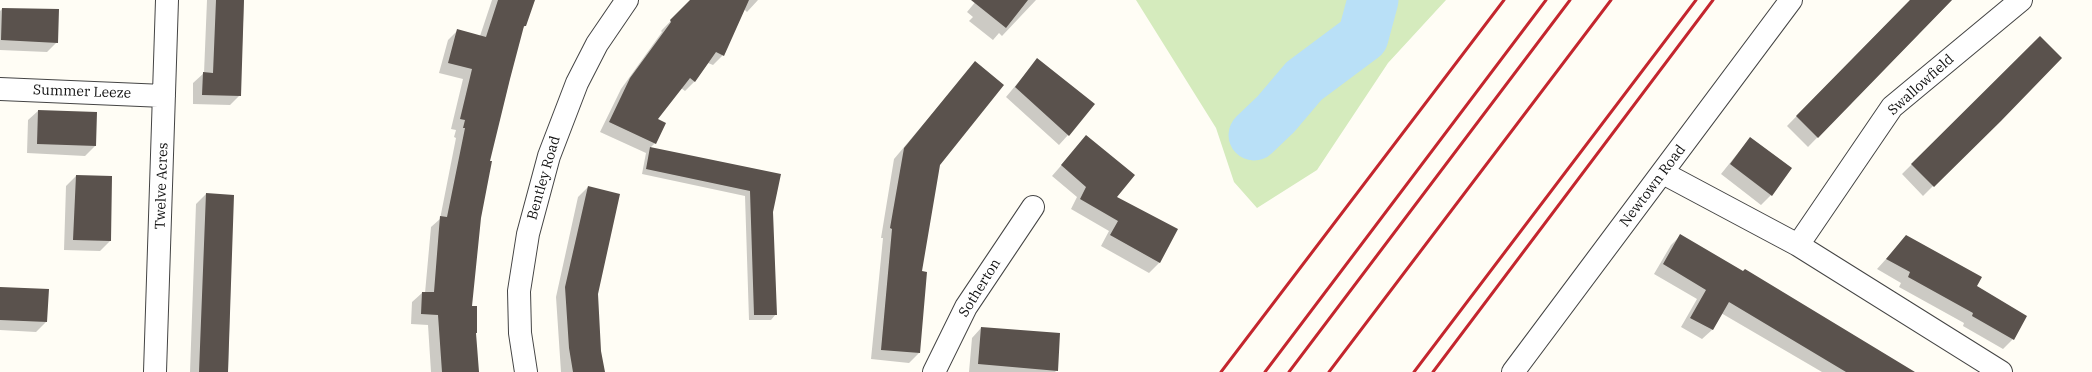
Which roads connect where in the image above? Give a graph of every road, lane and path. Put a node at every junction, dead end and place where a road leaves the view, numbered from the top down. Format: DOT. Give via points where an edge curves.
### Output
graph roads {
  1 [pos="167,0"];
  2 [pos="627,0"];
  3 [pos="1791,0"];
  4 [pos="2021,0"];
  5 [pos="0,89"];
  6 [pos="164,96"];
  7 [pos="1663,173"];
  8 [pos="1033,207"];
  9 [pos="1798,245"];
  10 [pos="155,372"];
  11 [pos="526,372"];
  12 [pos="934,372"];
  13 [pos="1513,372"];
  14 [pos="2001,372"];
  1 -- 6 [label="street, Twelve Acres"];
  2 -- 11 [label="street, Bentley Road" via="597,44 574,90 549,156 528,234 519,291 520,333"];
  3 -- 7 [label="street, Newtown Road"];
  4 -- 9 [label="street, Swallowfield" via="1892,107"];
  5 -- 6 [label="street, Summer Leeze"];
  6 -- 10 [label="street, Twelve Acres"];
  7 -- 9 [label="street"];
  7 -- 13 [label="street, Newtown Road"];
  8 -- 12 [label="street, Sotherton" via="966,307"];
  9 -- 14 [label="street"];
}
